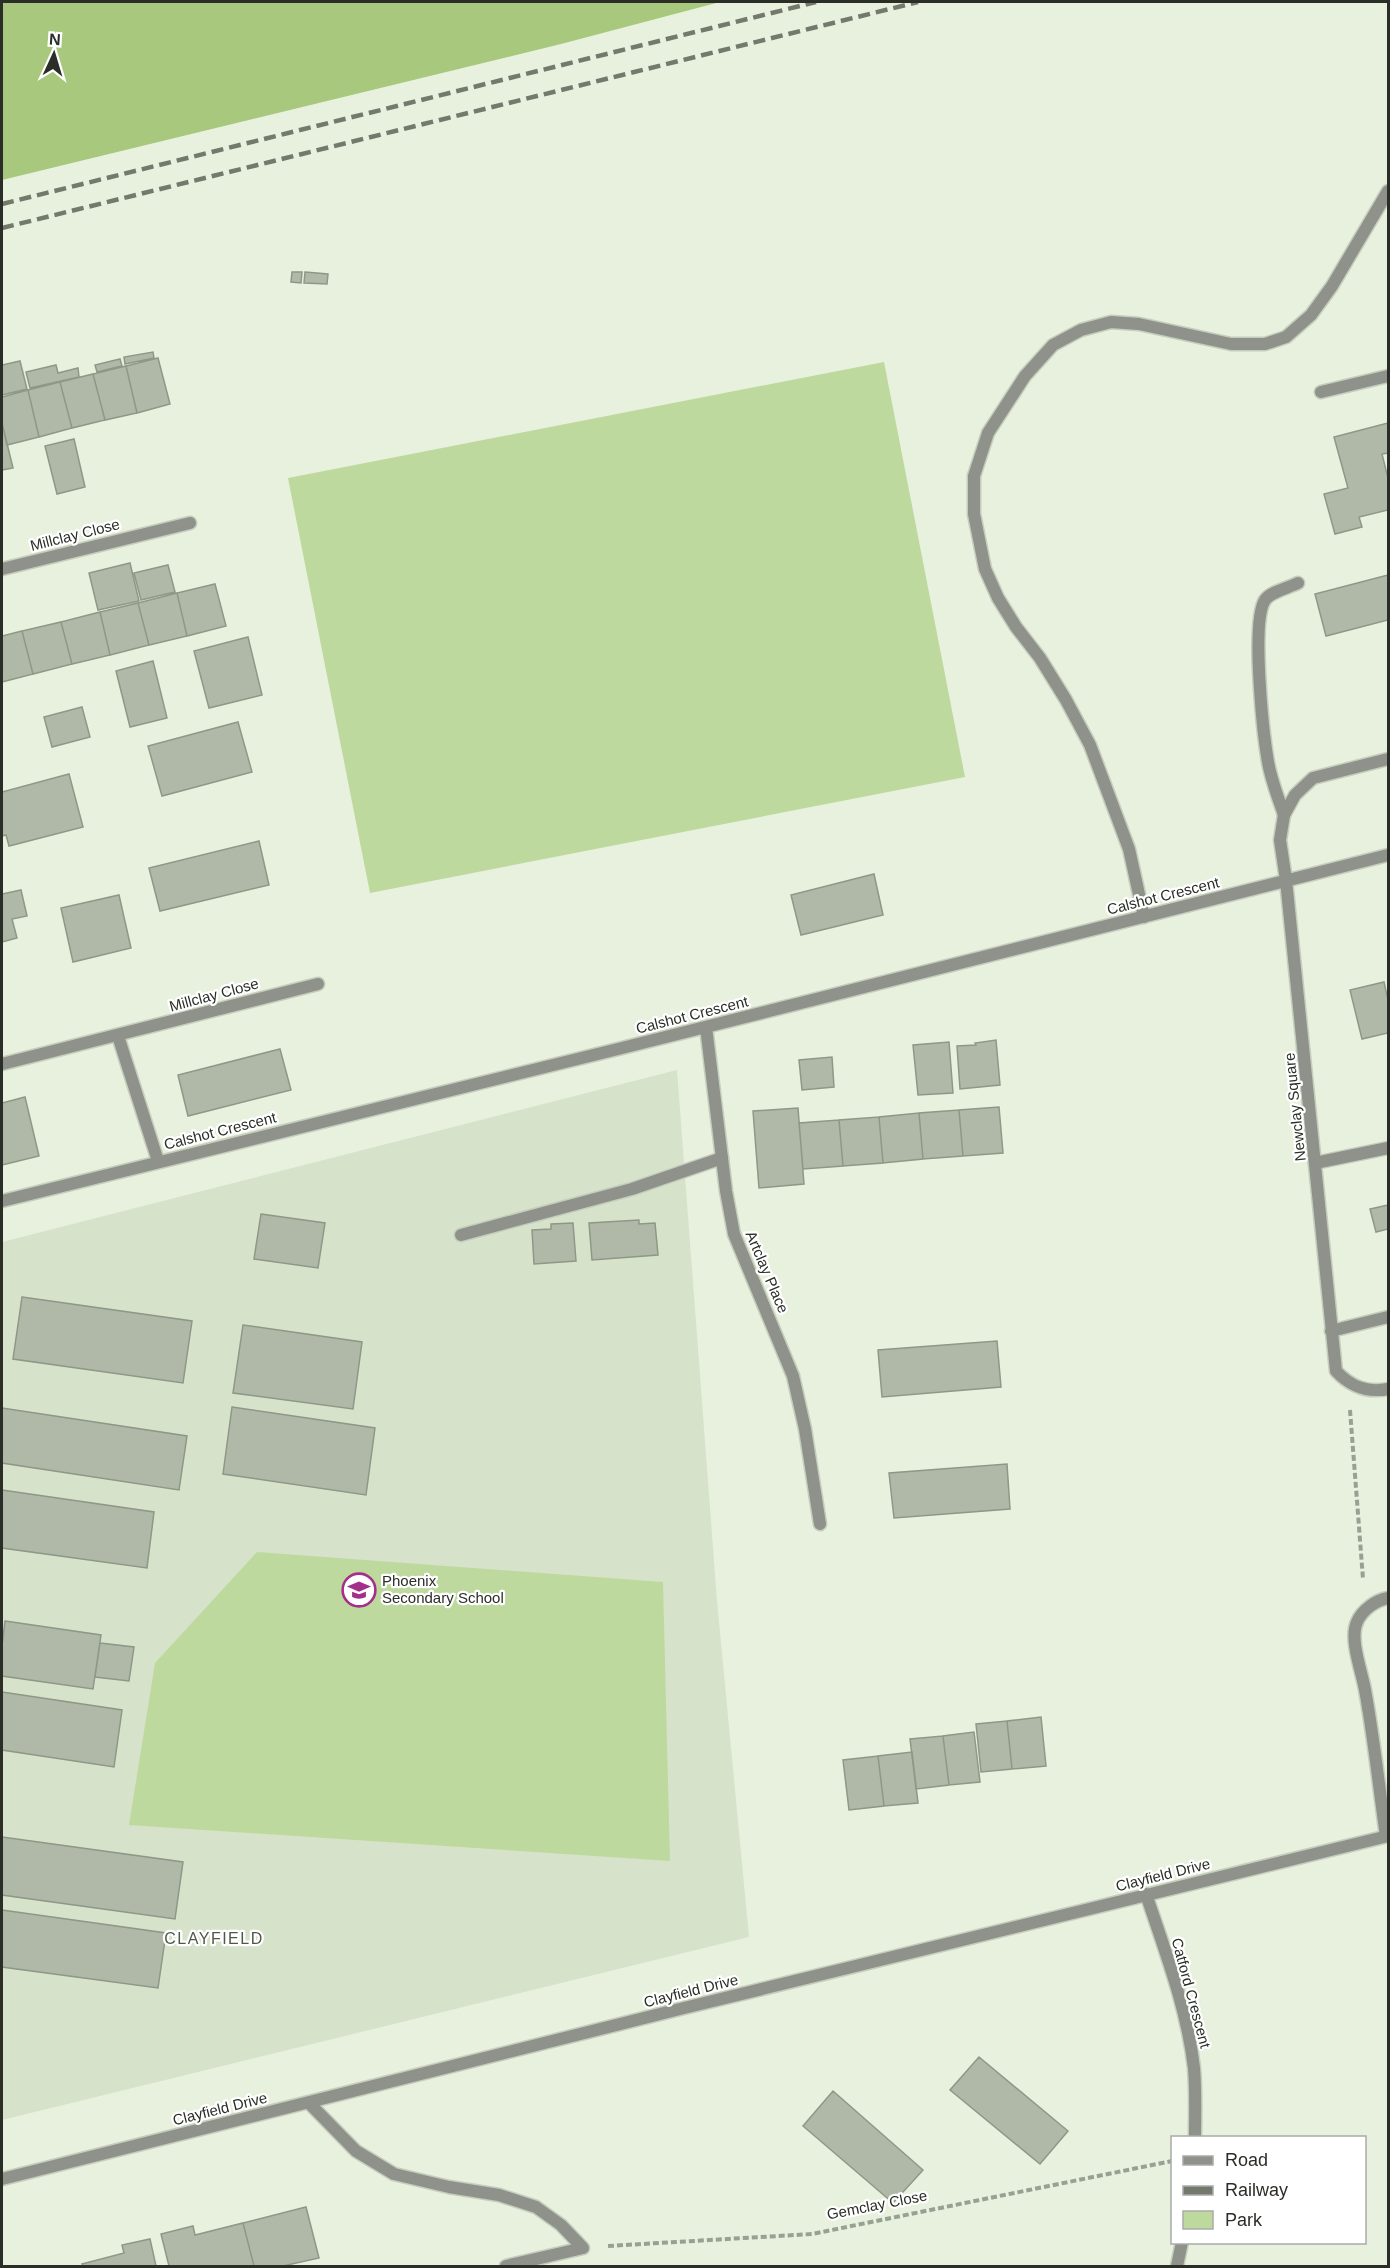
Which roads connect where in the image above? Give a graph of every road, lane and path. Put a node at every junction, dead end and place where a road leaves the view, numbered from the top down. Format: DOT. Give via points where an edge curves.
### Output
graph roads {
  1 [pos="1389,191"];
  2 [pos="1389,376"];
  3 [pos="1321,392"];
  4 [pos="190,523"];
  5 [pos="2,569"];
  6 [pos="1298,584"];
  7 [pos="1389,759"];
  8 [pos="1284,815"];
  9 [pos="1389,855"];
  10 [pos="1286,880"];
  11 [pos="1144,917"];
  12 [pos="318,984"];
  13 [pos="706,1027"];
  14 [pos="118,1036"];
  15 [pos="2,1064"];
  16 [pos="1389,1148"];
  17 [pos="722,1158"];
  18 [pos="158,1161"];
  19 [pos="1315,1163"];
  20 [pos="2,1201"];
  21 [pos="461,1235"];
  22 [pos="1389,1317"];
  23 [pos="1332,1330"];
  24 [pos="1348,1383"];
  25 [pos="1389,1389"];
  26 [pos="820,1524"];
  27 [pos="1389,1598"];
  28 [pos="1366,1609"];
  29 [pos="1387,1836"];
  30 [pos="1146,1894"];
  31 [pos="309,2103"];
  32 [pos="1195,2136"];
  33 [pos="1171,2161"];
  34 [pos="2,2179"];
  35 [pos="1182,2244"];
  36 [pos="583,2248"];
  37 [pos="506,2266"];
  38 [pos="1177,2266"];
  1 -- 11 [label="street" via="1332,286 1311,315 1286,337 1265,344 1231,344 1139,324 1111,322 1081,330 1053,345 1025,376 988,433 974,476 974,514 985,569 998,598 1045,666 1090,745 1129,849"];
  2 -- 3 [label="street"];
  4 -- 5 [label="street, Millclay Close"];
  6 -- 8 [label="street" via="1267,597 1258,627 1268,760"];
  7 -- 8 [label="street" via="1313,778 1295,795"];
  8 -- 10 [label="street, Newclay Square" via="1280,840"];
  9 -- 10 [label="street, Calshot Crescent"];
  10 -- 11 [label="street, Calshot Crescent"];
  10 -- 19 [label="street, Newclay Square"];
  11 -- 13 [label="street, Calshot Crescent"];
  12 -- 14 [label="street, Millclay Close"];
  13 -- 17 [label="street, Artclay Place"];
  13 -- 18 [label="street, Calshot Crescent"];
  14 -- 15 [label="street, Millclay Close"];
  14 -- 18 [label="street"];
  16 -- 19 [label="street"];
  17 -- 21 [label="street" via="632,1189"];
  17 -- 26 [label="street, Artclay Place" via="734,1234 793,1376"];
  18 -- 20 [label="street, Calshot Crescent"];
  19 -- 23 [label="street, Newclay Square"];
  22 -- 23 [label="street"];
  23 -- 24 [label="street, Newclay Square" via="1336,1371"];
  24 -- 25 [label="street" via="1364,1389"];
  24 -- 28 [label="path"];
  27 -- 28 [label="street"];
  28 -- 29 [label="street" via="1356,1623 1355,1641"];
  29 -- 30 [label="street, Clayfield Drive"];
  30 -- 31 [label="street, Clayfield Drive"];
  30 -- 32 [label="street, Catford Crescent" via="1188,2028 1194,2070"];
  31 -- 34 [label="street, Clayfield Drive"];
  31 -- 36 [label="street" via="356,2151 394,2174 499,2195 536,2208 561,2224"];
  33 -- 36 [label="path, Gemclay Close" via="812,2234"];
  35 -- 38 [label="street"];
  36 -- 37 [label="street"];
}
